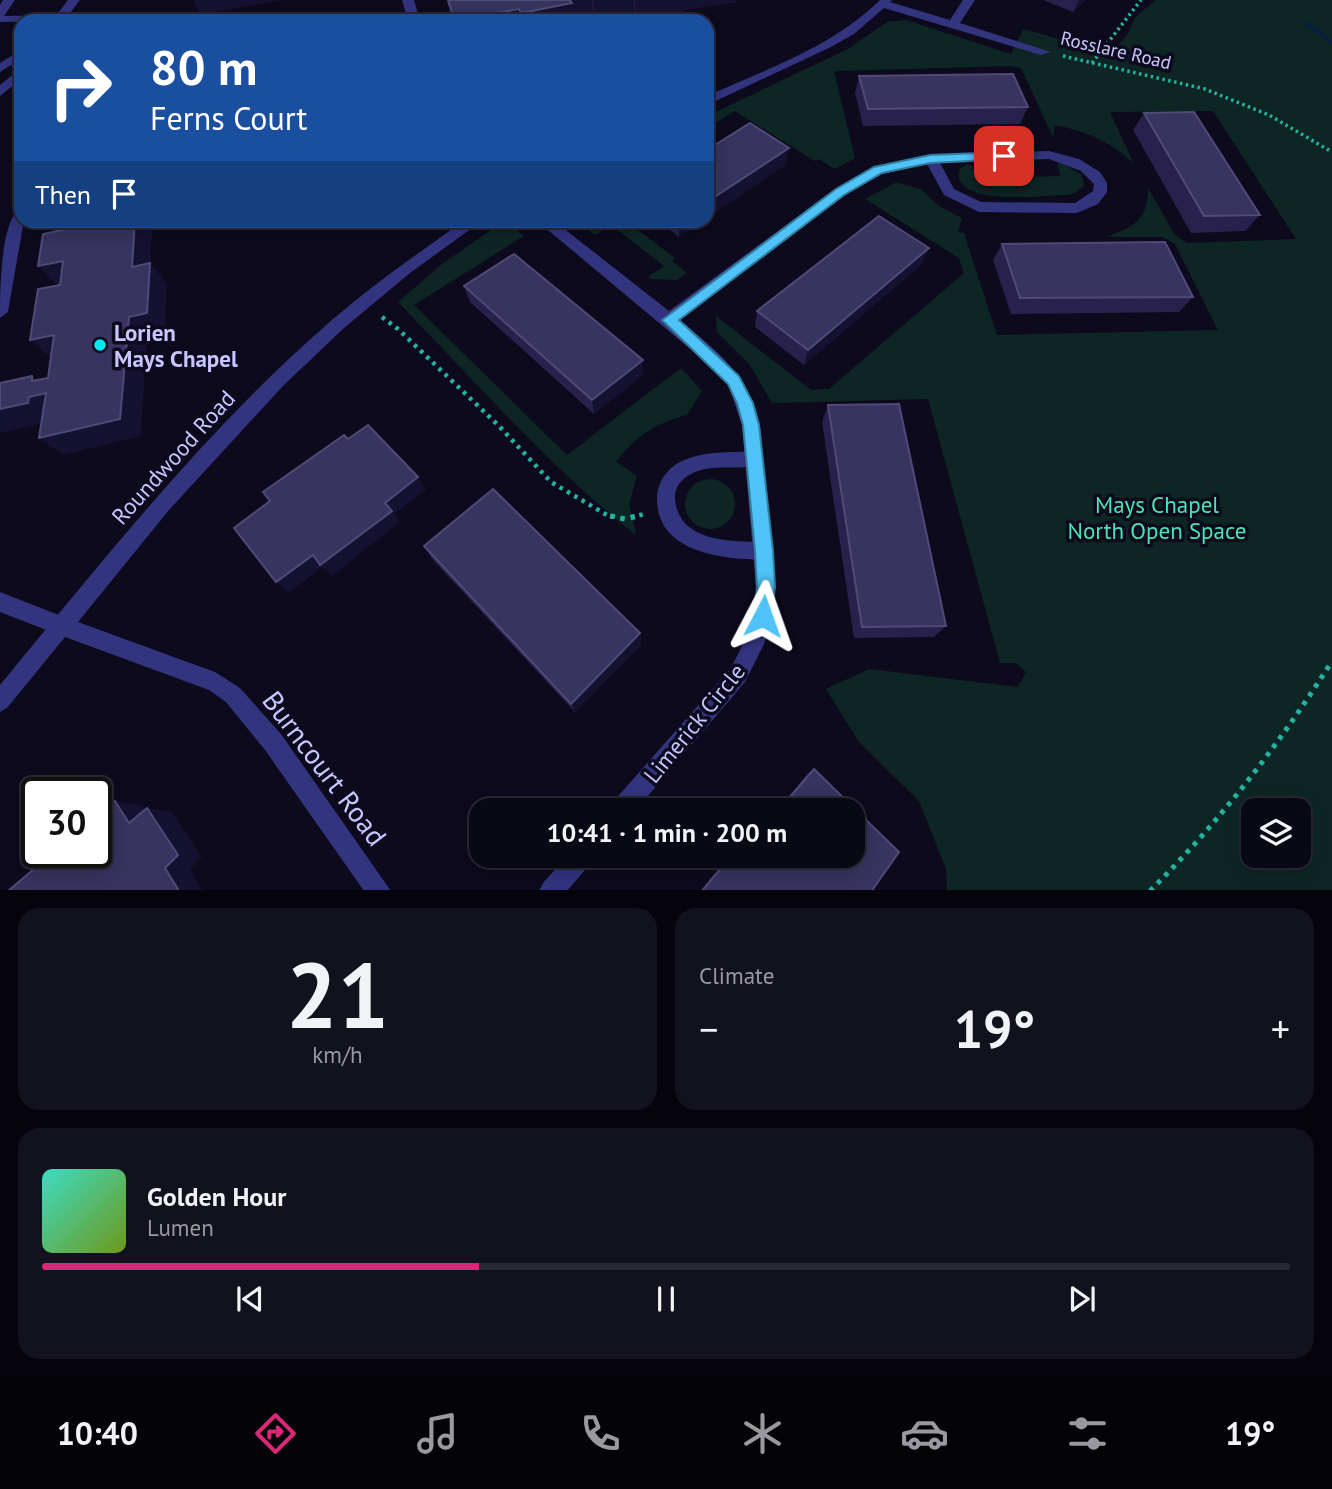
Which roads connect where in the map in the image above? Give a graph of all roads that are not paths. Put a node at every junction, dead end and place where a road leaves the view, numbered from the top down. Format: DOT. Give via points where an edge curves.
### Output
graph roads {
  1 [pos="9,0"];
  2 [pos="969,0"];
  3 [pos="885,2"];
  4 [pos="0,13"];
  5 [pos="952,26"];
  6 [pos="1045,52"];
  7 [pos="14,79"];
  8 [pos="0,92"];
  9 [pos="714,98"];
  10 [pos="930,159"];
  11 [pos="15,228"];
  12 [pos="464,228"];
  13 [pos="553,228"];
  14 [pos="0,312"];
  15 [pos="669,320"];
  16 [pos="755,459"];
  17 [pos="764,551"];
  18 [pos="0,602"];
  19 [pos="62,626"];
  20 [pos="0,701"];
  21 [pos="631,798"];
  22 [pos="571,868"];
  23 [pos="378,890"];
  24 [pos="552,890"];
  1 -- 4 [label="street"];
  2 -- 5 [label="street"];
  3 -- 5 [label="street, Rosslare Road"];
  3 -- 9 [label="street" via="827,44"];
  5 -- 6 [label="street, Rosslare Road"];
  7 -- 8 [label="street"];
  10 -- 10 [label="street" via="1068,157 1094,173 1101,184 1100,195 1093,203 1077,208 979,207 949,192"];
  10 -- 15 [label="street" via="878,170 840,192"];
  11 -- 14 [label="street"];
  12 -- 19 [label="street, Roundwood Road" via="364,300 289,367 161,504"];
  13 -- 15 [label="street, Limerick Circle"];
  15 -- 16 [label="street, Limerick Circle" via="734,380 751,425"];
  16 -- 17 [label="street, Limerick Circle"];
  16 -- 17 [label="street" via="687,466 673,475 666,491 667,509 675,526 690,540 715,549"];
  17 -- 21 [label="street, Limerick Circle" via="763,616 738,675"];
  18 -- 19 [label="street, Burncourt Road"];
  19 -- 20 [label="street, Roundwood Road"];
  19 -- 23 [label="street, Burncourt Road" via="215,682 233,695 273,742"];
  22 -- 24 [label="street"];
}
